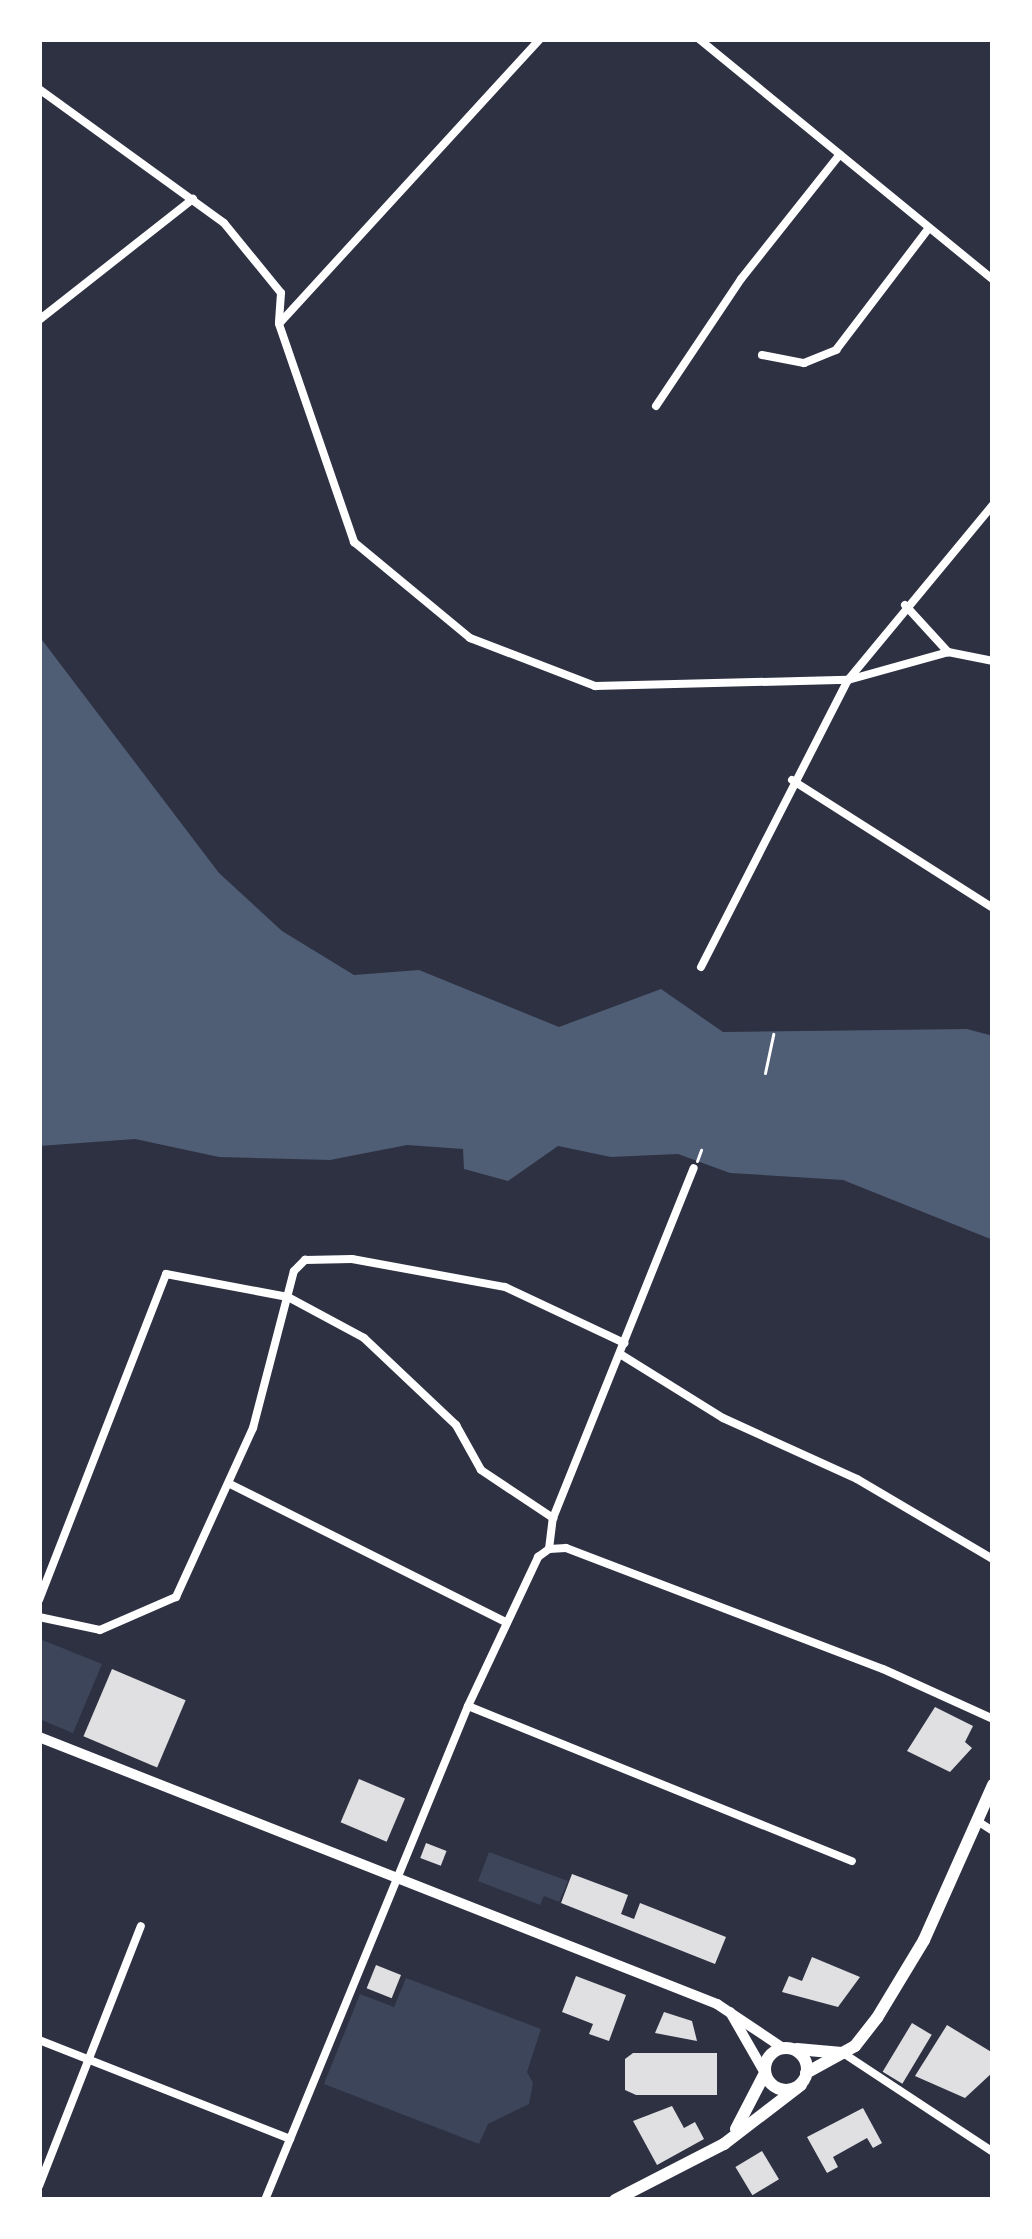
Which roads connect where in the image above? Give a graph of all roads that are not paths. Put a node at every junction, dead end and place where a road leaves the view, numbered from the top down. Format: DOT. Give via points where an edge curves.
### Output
graph roads {
  1 [pos="539,39"];
  2 [pos="699,39"];
  3 [pos="39,89"];
  4 [pos="840,154"];
  5 [pos="193,199"];
  6 [pos="929,228"];
  7 [pos="993,280"];
  8 [pos="39,320"];
  9 [pos="278,324"];
  10 [pos="762,355"];
  11 [pos="656,406"];
  12 [pos="993,505"];
  13 [pos="905,605"];
  14 [pos="948,652"];
  15 [pos="993,661"];
  16 [pos="848,680"];
  17 [pos="792,779"];
  18 [pos="993,908"];
  19 [pos="701,968"];
  20 [pos="694,1168"];
  21 [pos="288,1297"];
  22 [pos="622,1348"];
  23 [pos="230,1484"];
  24 [pos="553,1518"];
  25 [pos="549,1549"];
  26 [pos="993,1559"];
  27 [pos="39,1600"];
  28 [pos="39,1617"];
  29 [pos="506,1622"];
  30 [pos="468,1706"];
  31 [pos="993,1719"];
  32 [pos="39,1737"];
  33 [pos="993,1785"];
  34 [pos="979,1822"];
  35 [pos="993,1831"];
  36 [pos="852,1861"];
  37 [pos="396,1878"];
  38 [pos="141,1926"];
  39 [pos="728,2009"];
  40 [pos="39,2040"];
  41 [pos="787,2048"];
  42 [pos="843,2053"];
  43 [pos="90,2059"];
  44 [pos="765,2073"];
  45 [pos="804,2079"];
  46 [pos="290,2139"];
  47 [pos="724,2144"];
  48 [pos="993,2152"];
  49 [pos="39,2186"];
  50 [pos="266,2200"];
  51 [pos="614,2200"];
  1 -- 9 [label="street"];
  2 -- 4 [label="street"];
  3 -- 5 [label="street"];
  4 -- 6 [label="street"];
  4 -- 11 [label="street" via="741,279"];
  5 -- 8 [label="street"];
  5 -- 9 [label="street" via="224,223 281,293"];
  6 -- 7 [label="street"];
  6 -- 10 [label="street" via="836,350 804,363"];
  9 -- 16 [label="street" via="354,542 470,638 595,686"];
  12 -- 13 [label="street"];
  13 -- 14 [label="street"];
  13 -- 16 [label="street"];
  14 -- 15 [label="street"];
  14 -- 16 [label="street"];
  16 -- 17 [label="street"];
  17 -- 18 [label="street"];
  17 -- 19 [label="street"];
  20 -- 22 [label="street"];
  21 -- 22 [label="street" via="305,1260 352,1259 505,1287"];
  21 -- 23 [label="street"];
  21 -- 24 [label="street" via="364,1338 456,1425 481,1470"];
  21 -- 27 [label="street" via="166,1274"];
  22 -- 24 [label="street"];
  22 -- 26 [label="street" via="723,1418 857,1479"];
  23 -- 28 [label="street" via="176,1597 100,1630"];
  23 -- 29 [label="street"];
  24 -- 25 [label="street"];
  25 -- 29 [label="street"];
  25 -- 31 [label="street" via="566,1548 839,1652"];
  29 -- 30 [label="street"];
  30 -- 36 [label="street"];
  30 -- 37 [label="street"];
  32 -- 37 [label="main road"];
  33 -- 34 [label="main road"];
  34 -- 35 [label="street"];
  34 -- 42 [label="main road" via="916,1955 877,2018"];
  37 -- 39 [label="main road"];
  37 -- 46 [label="street"];
  38 -- 43 [label="street"];
  39 -- 41 [label="main road"];
  39 -- 44 [label="main road"];
  40 -- 43 [label="street"];
  41 -- 42 [label="main road"];
  41 -- 44 [label="main road" via="766,2060"];
  41 -- 45 [label="main road"];
  42 -- 45 [label="main road"];
  42 -- 48 [label="street"];
  43 -- 46 [label="street"];
  43 -- 49 [label="street"];
  44 -- 45 [label="main road" via="776,2088"];
  44 -- 47 [label="main road"];
  45 -- 47 [label="main road"];
  46 -- 50 [label="street"];
  47 -- 51 [label="main road"];
}
